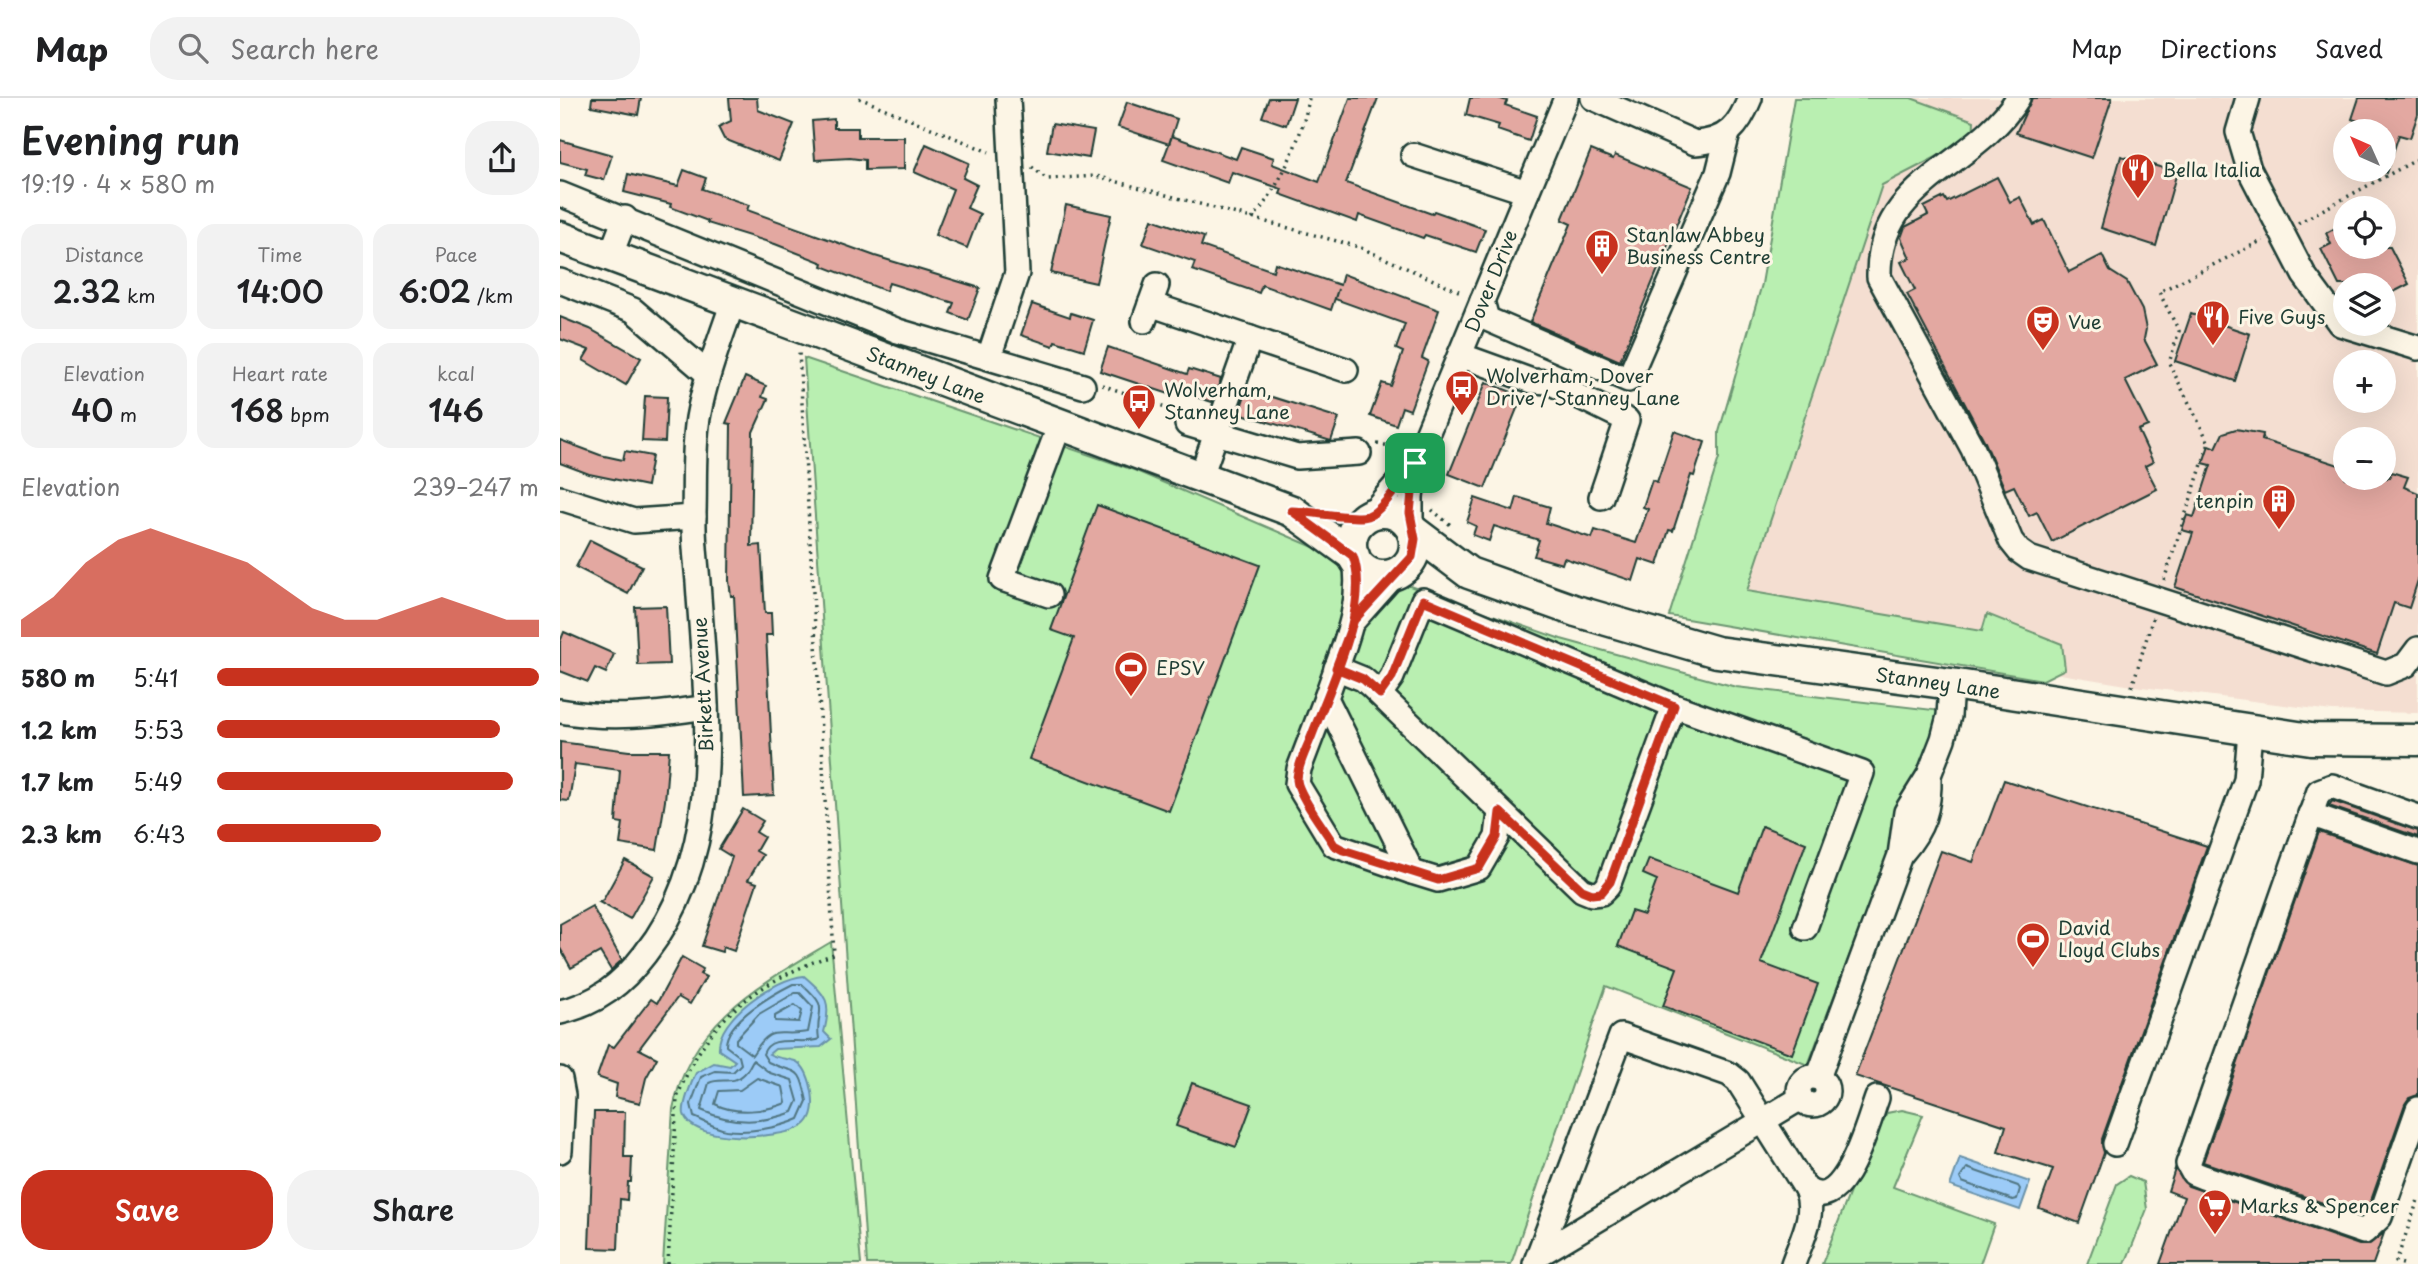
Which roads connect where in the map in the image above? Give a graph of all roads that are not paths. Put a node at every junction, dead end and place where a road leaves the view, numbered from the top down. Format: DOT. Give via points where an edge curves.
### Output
graph roads {
  1 [pos="1008,98"];
  2 [pos="1566,98"];
  3 [pos="1593,98"];
  4 [pos="1750,98"];
  5 [pos="2018,98"];
  6 [pos="2248,98"];
  7 [pos="1635,106"];
  8 [pos="1728,133"];
  9 [pos="1413,155"];
  10 [pos="1527,192"];
  11 [pos="560,194"];
  12 [pos="625,218"];
  13 [pos="560,237"];
  14 [pos="611,254"];
  15 [pos="560,281"];
  16 [pos="1482,301"];
  17 [pos="733,302"];
  18 [pos="1150,303"];
  19 [pos="1250,338"];
  20 [pos="2418,348"];
  21 [pos="1460,355"];
  22 [pos="989,357"];
  23 [pos="1346,370"];
  24 [pos="708,374"];
  25 [pos="1083,386"];
  26 [pos="1060,424"];
  27 [pos="1187,424"];
  28 [pos="1216,433"];
  29 [pos="1345,460"];
  30 [pos="1408,461"];
  31 [pos="1201,476"];
  32 [pos="1601,497"];
  33 [pos="560,498"];
  34 [pos="1292,511"];
  35 [pos="1369,515"];
  36 [pos="694,517"];
  37 [pos="1418,522"];
  38 [pos="1354,557"];
  39 [pos="1398,572"];
  40 [pos="1469,573"];
  41 [pos="1049,595"];
  42 [pos="1354,620"];
  43 [pos="2418,649"];
  44 [pos="1336,668"];
  45 [pos="1951,684"];
  46 [pos="1380,694"];
  47 [pos="1326,698"];
  48 [pos="1674,706"];
  49 [pos="706,707"];
  50 [pos="560,711"];
  51 [pos="2250,731"];
  52 [pos="2418,740"];
  53 [pos="1500,812"];
  54 [pos="2311,814"];
  55 [pos="2418,817"];
  56 [pos="2418,852"];
  57 [pos="1412,872"];
  58 [pos="1805,928"];
  59 [pos="560,1012"];
  60 [pos="560,1079"];
  61 [pos="1877,1098"];
  62 [pos="2418,1110"];
  63 [pos="1764,1120"];
  64 [pos="2115,1144"];
  65 [pos="560,1151"];
  66 [pos="1806,1189"];
  67 [pos="1538,1259"];
  68 [pos="1793,1264"];
  1 -- 22 [label="street" via="1017,273"];
  2 -- 10 [label="street, Dover Drive"];
  3 -- 7 [label="street"];
  4 -- 8 [label="street"];
  5 -- 43 [label="street" via="1992,129 1906,200 1883,236 1879,256 1880,277 1973,449 2011,541 2029,558 2386,673 2406,665"];
  6 -- 20 [label="street" via="2238,132 2249,169 2304,275 2340,324"];
  7 -- 8 [label="street" via="1695,143"];
  8 -- 16 [label="street" via="1718,173 1628,380 1487,319"];
  9 -- 10 [label="street"];
  10 -- 16 [label="street, Dover Drive"];
  11 -- 12 [label="street"];
  12 -- 14 [label="street"];
  12 -- 22 [label="street" via="898,331"];
  13 -- 14 [label="main road, Stanney Lane"];
  14 -- 17 [label="main road, Stanney Lane"];
  15 -- 24 [label="street" via="633,310"];
  16 -- 21 [label="street, Dover Drive"];
  17 -- 24 [label="street, Birkett Avenue"];
  17 -- 26 [label="main road, Stanney Lane"];
  18 -- 19 [label="street"];
  19 -- 23 [label="street"];
  19 -- 28 [label="street"];
  21 -- 30 [label="street, Dover Drive"];
  21 -- 32 [label="street" via="1532,381 1549,382 1627,420"];
  22 -- 25 [label="street"];
  24 -- 36 [label="street, Birkett Avenue" via="698,420"];
  26 -- 31 [label="main road, Stanney Lane"];
  26 -- 41 [label="street" via="1002,579"];
  27 -- 28 [label="street"];
  28 -- 29 [label="street" via="1297,457"];
  28 -- 31 [label="street"];
  30 -- 35 [label="street, Dover Drive"];
  30 -- 37 [label="street, Dover Drive" via="1410,513"];
  31 -- 34 [label="main road, Stanney Lane"];
  33 -- 36 [label="street" via="634,521"];
  34 -- 35 [label="main road, Stanney Lane"];
  34 -- 38 [label="main road, Stanney Lane"];
  35 -- 37 [label="main road" via="1389,512"];
  35 -- 38 [label="main road" via="1352,537"];
  36 -- 49 [label="street, Birkett Avenue"];
  37 -- 39 [label="main road" via="1412,557"];
  37 -- 40 [label="main road, Stanney Lane"];
  38 -- 39 [label="main road" via="1368,572"];
  38 -- 42 [label="street" via="1358,589"];
  39 -- 40 [label="main road, Stanney Lane"];
  39 -- 42 [label="street"];
  40 -- 45 [label="main road, Stanney Lane" via="1576,611 1717,652"];
  42 -- 44 [label="street"];
  44 -- 46 [label="street" via="1363,679"];
  44 -- 47 [label="street"];
  45 -- 51 [label="main road, Stanney Lane"];
  45 -- 63 [label="street" via="1947,726 1929,775 1926,817 1900,855 1818,1078 1807,1078 1800,1084 1801,1098"];
  46 -- 48 [label="street" via="1392,677 1423,600"];
  46 -- 53 [label="street"];
  47 -- 57 [label="street"];
  47 -- 57 [label="street" via="1297,784 1334,845"];
  48 -- 53 [label="street" via="1610,882 1601,893 1582,890"];
  48 -- 58 [label="street" via="1862,773"];
  49 -- 50 [label="street" via="640,717 592,717"];
  49 -- 59 [label="street, Birkett Avenue" via="707,773 698,838 674,911 648,952 615,988"];
  51 -- 52 [label="main road, Stanney Lane" via="2311,739"];
  51 -- 64 [label="street" via="2246,780"];
  53 -- 57 [label="street" via="1497,837 1479,868 1438,880"];
  54 -- 55 [label="street" via="2319,791 2332,786"];
  54 -- 56 [label="street"];
  54 -- 62 [label="street" via="2189,1159 2190,1169 2364,1232 2380,1217"];
  60 -- 65 [label="street"];
  61 -- 66 [label="street" via="1842,1183 1826,1195"];
  63 -- 66 [label="street"];
  63 -- 67 [label="street"];
  63 -- 67 [label="street" via="1729,1074 1620,1036"];
  66 -- 68 [label="street" via="1812,1203 1810,1215"];
}
